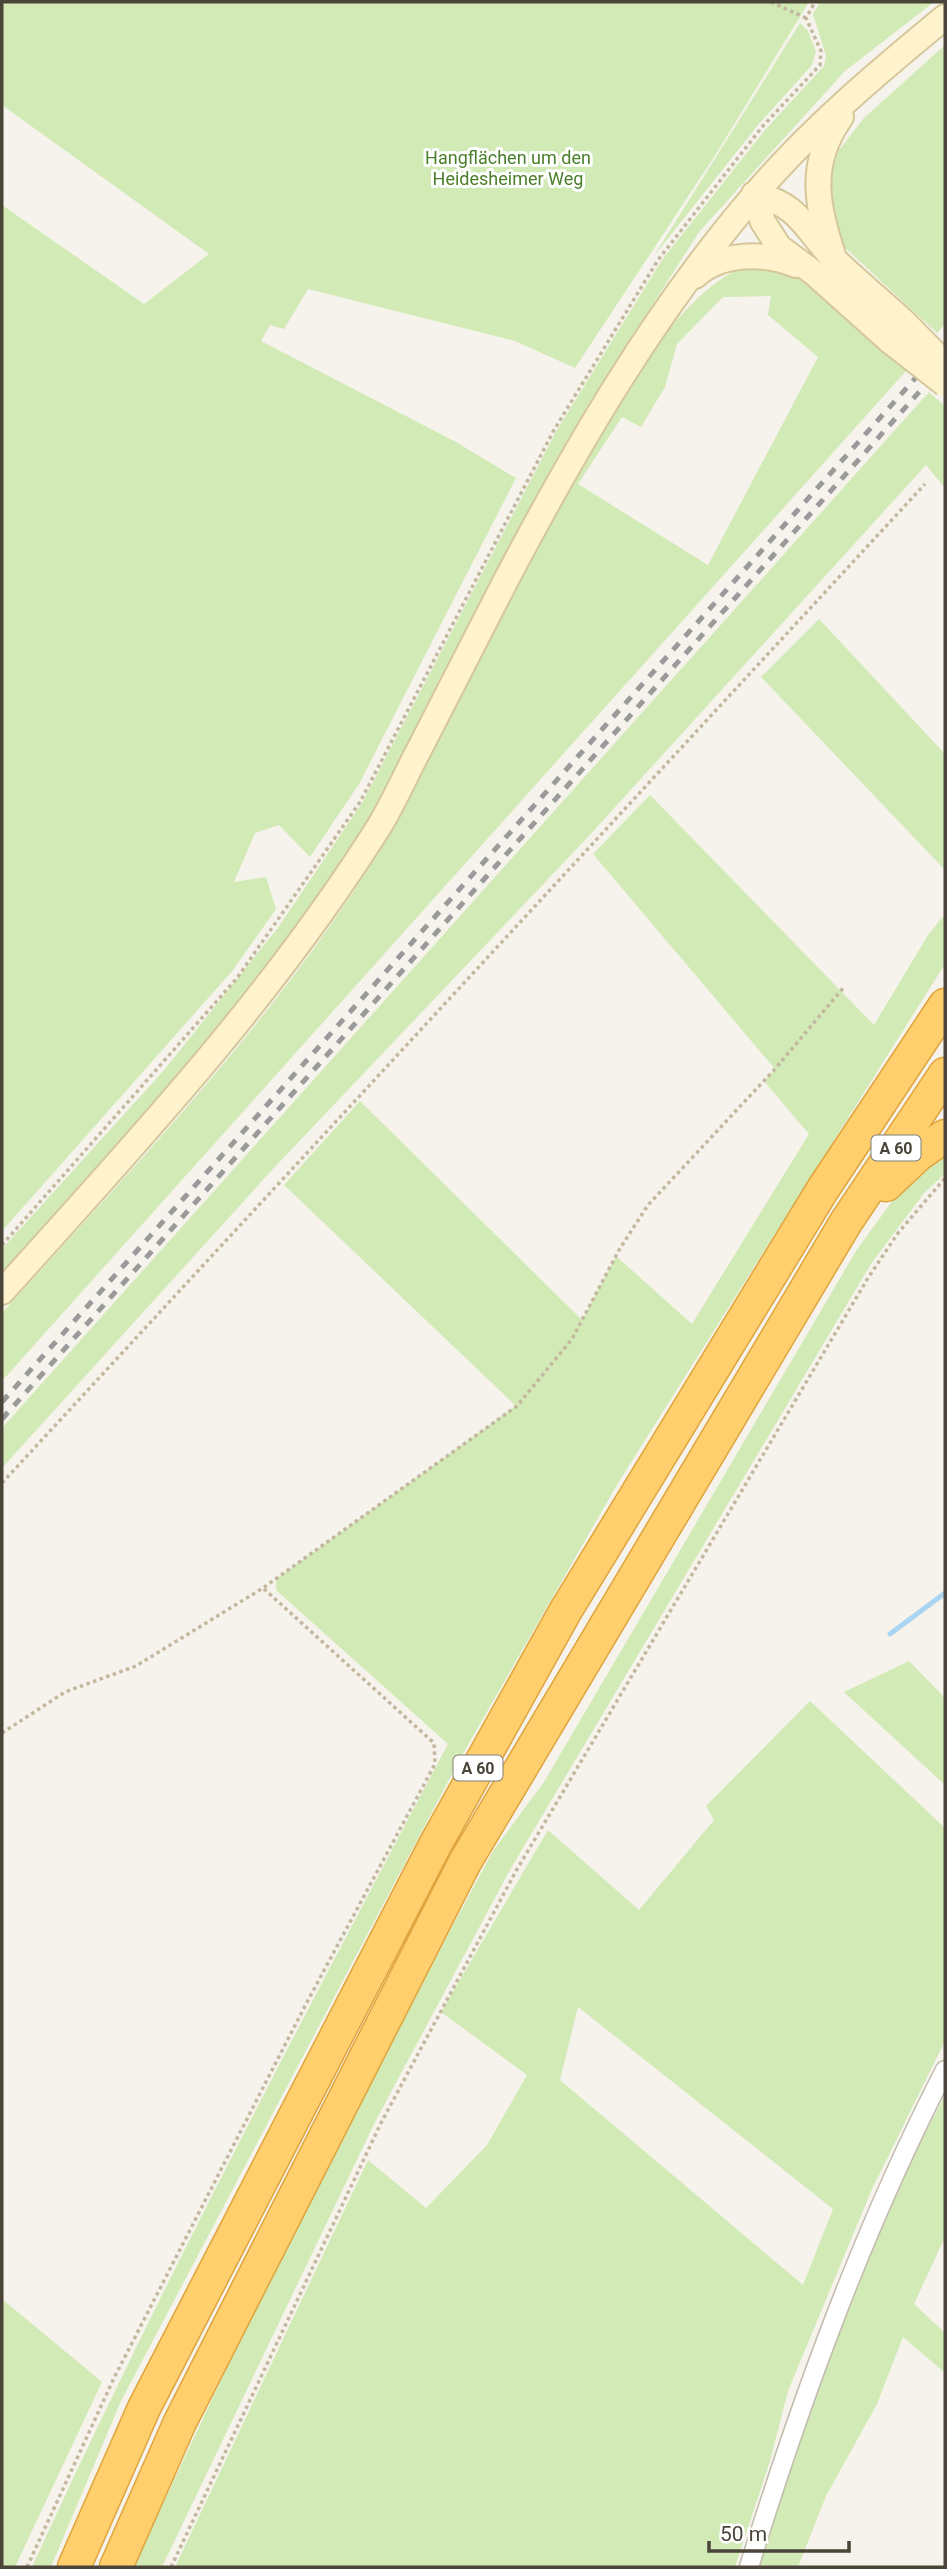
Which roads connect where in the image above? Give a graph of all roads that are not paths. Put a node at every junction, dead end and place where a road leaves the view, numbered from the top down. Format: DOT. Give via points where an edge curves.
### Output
graph roads {
  1 [pos="945,17"];
  2 [pos="877,73"];
  3 [pos="754,194"];
  4 [pos="824,266"];
  5 [pos="681,288"];
  6 [pos="897,332"];
  7 [pos="945,364"];
  8 [pos="945,384"];
  9 [pos="945,1005"];
  10 [pos="945,1074"];
  11 [pos="945,1136"];
  12 [pos="846,1222"];
  13 [pos="2,1292"];
  14 [pos="945,2070"];
  15 [pos="74,2567"];
  16 [pos="116,2567"];
  17 [pos="749,2567"];
  1 -- 2 [label="main road"];
  2 -- 3 [label="main road"];
  2 -- 4 [label="main road" via="833,128 822,154 817,182"];
  3 -- 4 [label="main road" via="798,214"];
  3 -- 4 [label="main road" via="763,222 779,247"];
  3 -- 5 [label="main road"];
  4 -- 5 [label="main road" via="756,256 724,260"];
  4 -- 6 [label="main road"];
  5 -- 13 [label="main road" via="586,434 382,821 303,941 196,1076"];
  6 -- 7 [label="main road, bridge"];
  6 -- 8 [label="main road, bridge"];
  9 -- 15 [label="highway, A 60" via="823,1189 587,1575 441,1834 144,2408"];
  10 -- 12 [label="highway, A 60"];
  11 -- 12 [label="highway"];
  12 -- 16 [label="highway, A 60" via="465,1862 180,2422"];
  14 -- 17 [label="street" via="904,2152 820,2353"];
}
